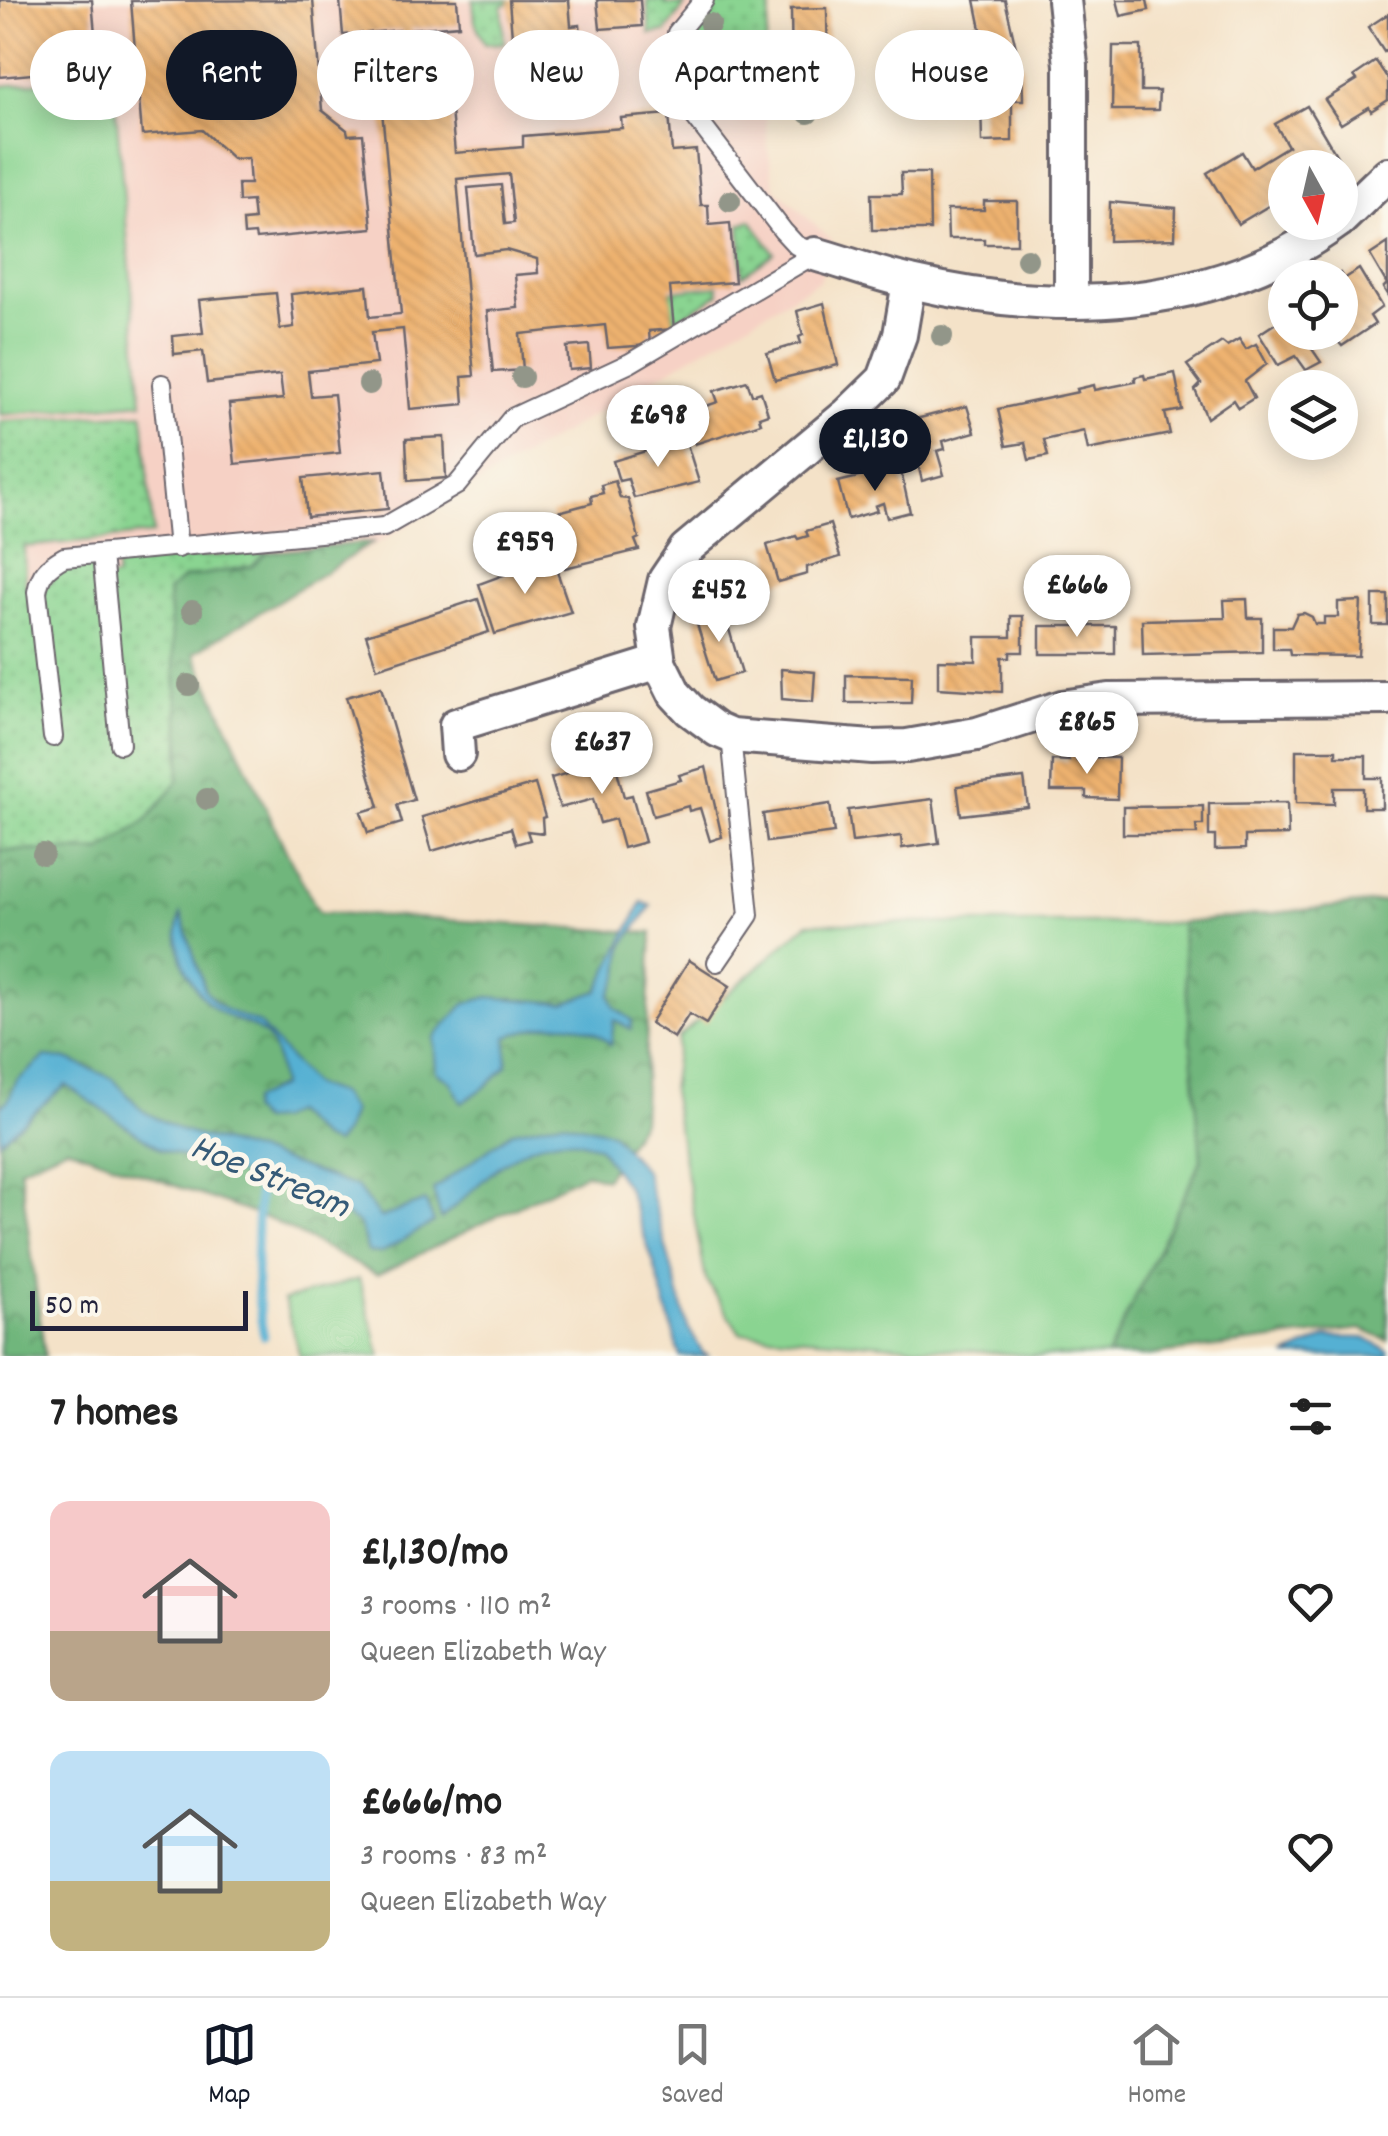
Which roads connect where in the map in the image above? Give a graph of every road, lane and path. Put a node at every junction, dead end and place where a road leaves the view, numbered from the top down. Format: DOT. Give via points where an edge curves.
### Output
graph roads {
  1 [pos="704,0"];
  2 [pos="1064,0"];
  3 [pos="1388,174"];
  4 [pos="1358,202"];
  5 [pos="1306,240"];
  6 [pos="815,254"];
  7 [pos="909,282"];
  8 [pos="1071,302"];
  9 [pos="162,384"];
  10 [pos="178,548"];
  11 [pos="102,554"];
  12 [pos="659,662"];
  13 [pos="1388,698"];
  14 [pos="731,736"];
  15 [pos="53,738"];
  16 [pos="120,744"];
  17 [pos="458,754"];
  18 [pos="717,962"];
  1 -- 6 [label="lane" via="676,33 674,88 782,231"];
  2 -- 8 [label="street" via="1071,83"];
  3 -- 4 [label="street"];
  5 -- 8 [label="street" via="1228,281 1161,296"];
  6 -- 7 [label="street"];
  6 -- 10 [label="lane" via="630,363 512,418 457,486 384,528"];
  7 -- 8 [label="street"];
  7 -- 12 [label="street" via="884,379 674,564 657,604"];
  9 -- 10 [label="lane"];
  10 -- 11 [label="lane"];
  11 -- 15 [label="lane" via="64,557 39,578"];
  11 -- 16 [label="lane"];
  12 -- 14 [label="street" via="690,710"];
  12 -- 17 [label="street" via="456,725"];
  13 -- 14 [label="street" via="1109,700 907,746"];
  14 -- 18 [label="lane" via="749,915"];
}
